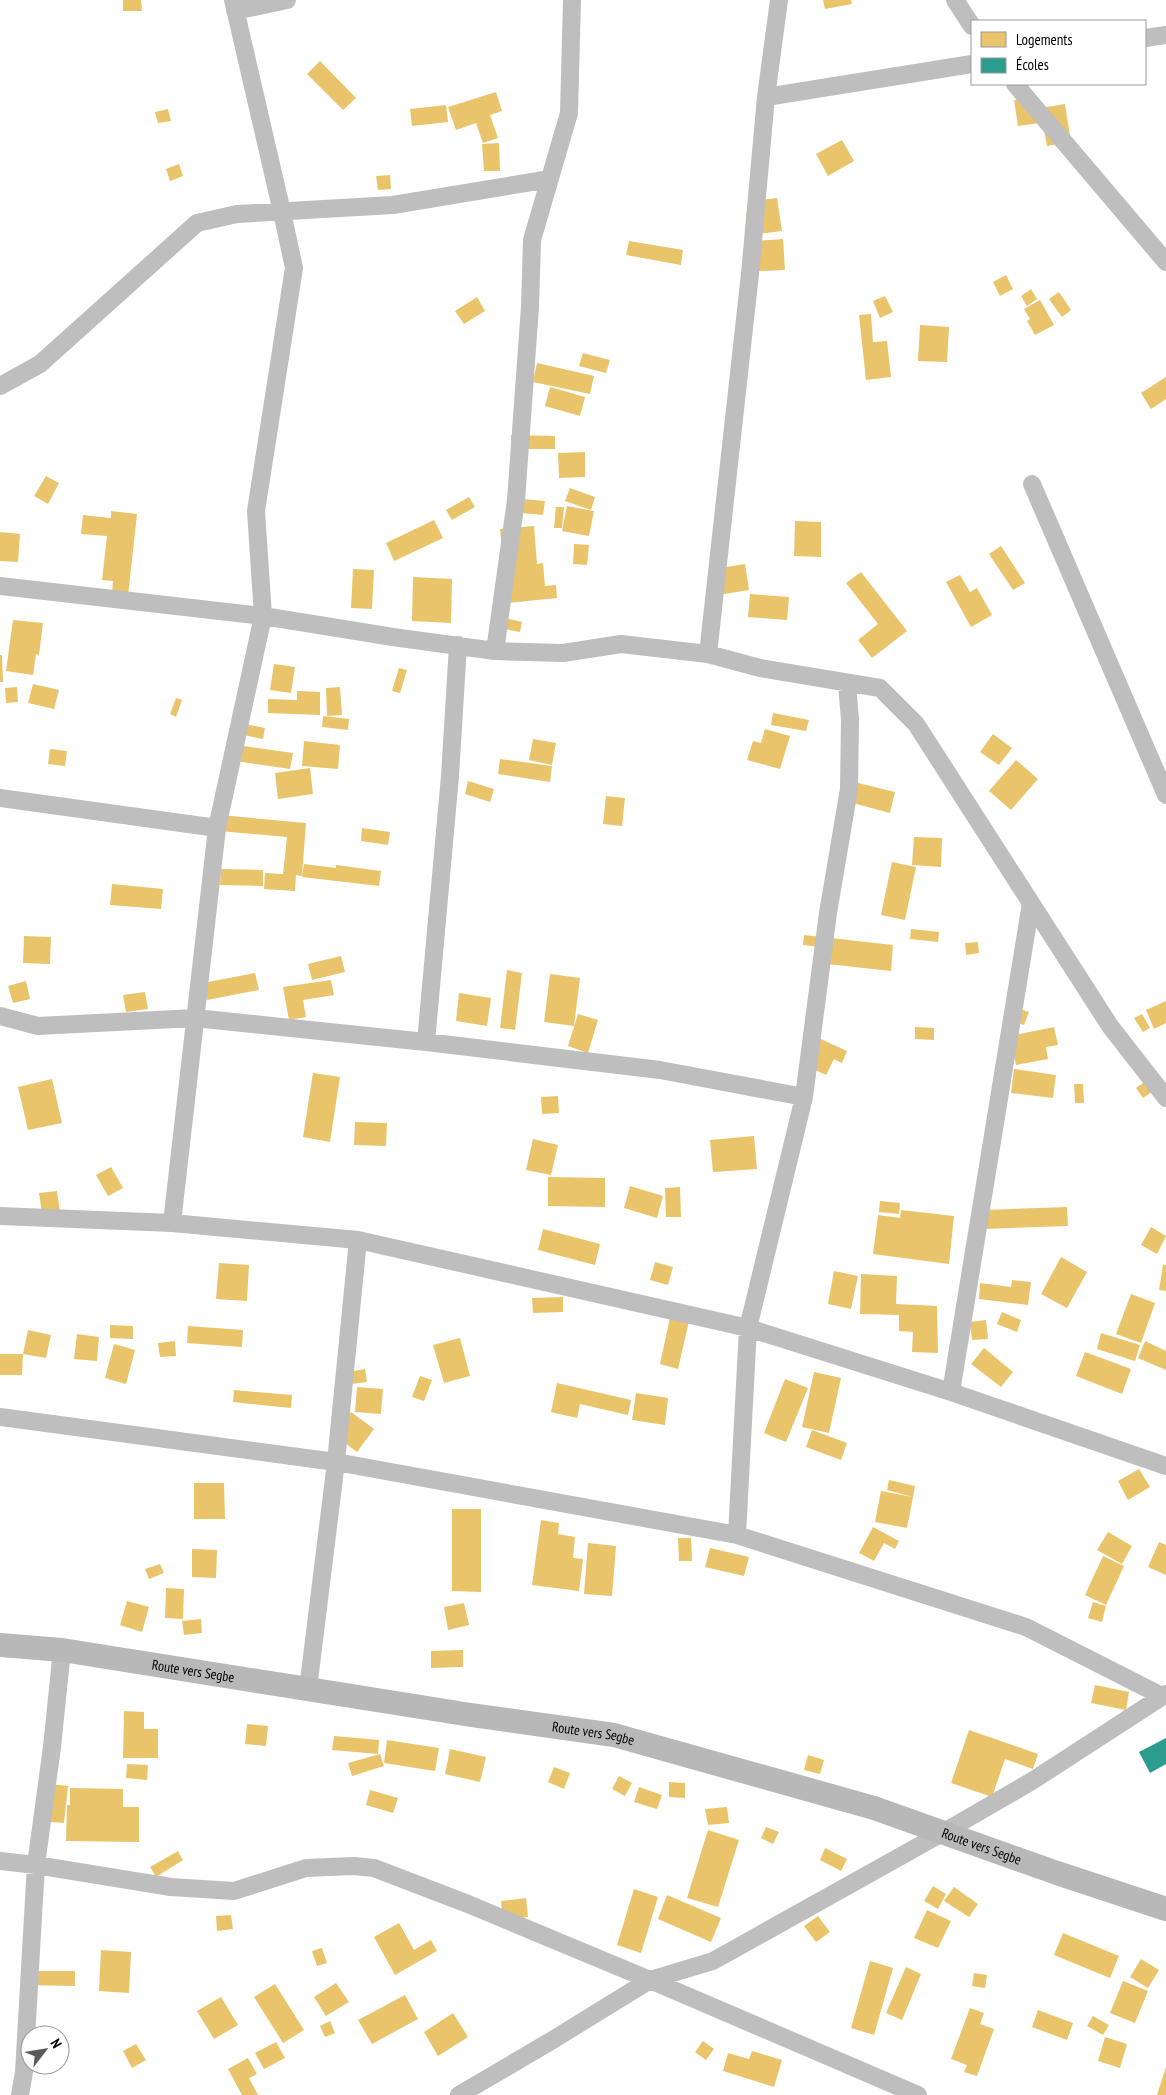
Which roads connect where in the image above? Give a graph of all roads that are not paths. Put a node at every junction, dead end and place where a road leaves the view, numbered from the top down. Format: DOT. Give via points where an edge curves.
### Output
graph roads {
  1 [pos="288,0"];
  2 [pos="572,0"];
  3 [pos="778,0"];
  4 [pos="955,0"];
  5 [pos="234,6"];
  6 [pos="971,24"];
  7 [pos="1166,35"];
  8 [pos="1146,38"];
  9 [pos="971,64"];
  10 [pos="1016,85"];
  11 [pos="766,96"];
  12 [pos="550,179"];
  13 [pos="282,212"];
  14 [pos="1166,262"];
  15 [pos="0,386"];
  16 [pos="1032,484"];
  17 [pos="0,586"];
  18 [pos="262,616"];
  19 [pos="458,646"];
  20 [pos="495,651"];
  21 [pos="708,654"];
  22 [pos="847,684"];
  23 [pos="1161,770"];
  24 [pos="1166,795"];
  25 [pos="0,798"];
  26 [pos="217,828"];
  27 [pos="1031,903"];
  28 [pos="0,1016"];
  29 [pos="195,1018"];
  30 [pos="426,1042"];
  31 [pos="804,1097"];
  32 [pos="1166,1098"];
  33 [pos="0,1216"];
  34 [pos="172,1223"];
  35 [pos="358,1240"];
  36 [pos="748,1328"];
  37 [pos="951,1392"];
  38 [pos="0,1417"];
  39 [pos="336,1462"];
  40 [pos="1166,1466"];
  41 [pos="737,1535"];
  42 [pos="0,1645"];
  43 [pos="62,1650"];
  44 [pos="308,1689"];
  45 [pos="1164,1695"];
  46 [pos="944,1832"];
  47 [pos="0,1861"];
  48 [pos="36,1865"];
  49 [pos="1166,1909"];
  50 [pos="650,1980"];
  51 [pos="20,2095"];
  52 [pos="459,2095"];
  53 [pos="918,2095"];
  1 -- 5 [label="street"];
  2 -- 12 [label="street" via="569,113"];
  3 -- 11 [label="street"];
  4 -- 6 [label="street"];
  5 -- 13 [label="street"];
  7 -- 8 [label="street"];
  9 -- 11 [label="street"];
  10 -- 14 [label="street"];
  11 -- 21 [label="street"];
  12 -- 13 [label="street" via="394,205"];
  12 -- 20 [label="street" via="532,240 516,500"];
  13 -- 15 [label="street" via="237,214 197,223 40,364"];
  13 -- 18 [label="street" via="294,268 256,511"];
  16 -- 23 [label="street"];
  17 -- 18 [label="street"];
  18 -- 19 [label="street"];
  18 -- 26 [label="street"];
  19 -- 20 [label="street"];
  19 -- 30 [label="street"];
  20 -- 21 [label="street" via="563,653 621,644"];
  21 -- 22 [label="street" via="760,668"];
  22 -- 27 [label="street" via="880,688 916,724"];
  22 -- 31 [label="street" via="849,789 828,913"];
  23 -- 24 [label="street"];
  25 -- 26 [label="street"];
  26 -- 29 [label="street"];
  27 -- 32 [label="street" via="1110,1026"];
  27 -- 37 [label="street"];
  28 -- 29 [label="street" via="38,1026"];
  29 -- 30 [label="street"];
  29 -- 34 [label="street"];
  30 -- 31 [label="street" via="660,1070"];
  31 -- 36 [label="street"];
  33 -- 34 [label="street"];
  34 -- 35 [label="street"];
  35 -- 36 [label="street"];
  35 -- 39 [label="street"];
  36 -- 37 [label="street"];
  36 -- 41 [label="street"];
  37 -- 40 [label="street"];
  38 -- 39 [label="street"];
  39 -- 41 [label="street"];
  39 -- 44 [label="street"];
  41 -- 45 [label="street" via="1026,1627"];
  42 -- 43 [label="main road, Route vers Segbe"];
  43 -- 44 [label="main road, Route vers Segbe"];
  43 -- 48 [label="street"];
  44 -- 46 [label="main road, Route vers Segbe" via="614,1734 874,1808"];
  45 -- 46 [label="street" via="1032,1781"];
  46 -- 49 [label="main road, Route vers Segbe"];
  46 -- 50 [label="street" via="713,1960"];
  47 -- 48 [label="street"];
  48 -- 50 [label="street" via="171,1888 234,1891 306,1868 374,1868"];
  48 -- 51 [label="street"];
  50 -- 52 [label="street"];
  50 -- 53 [label="street"];
}
